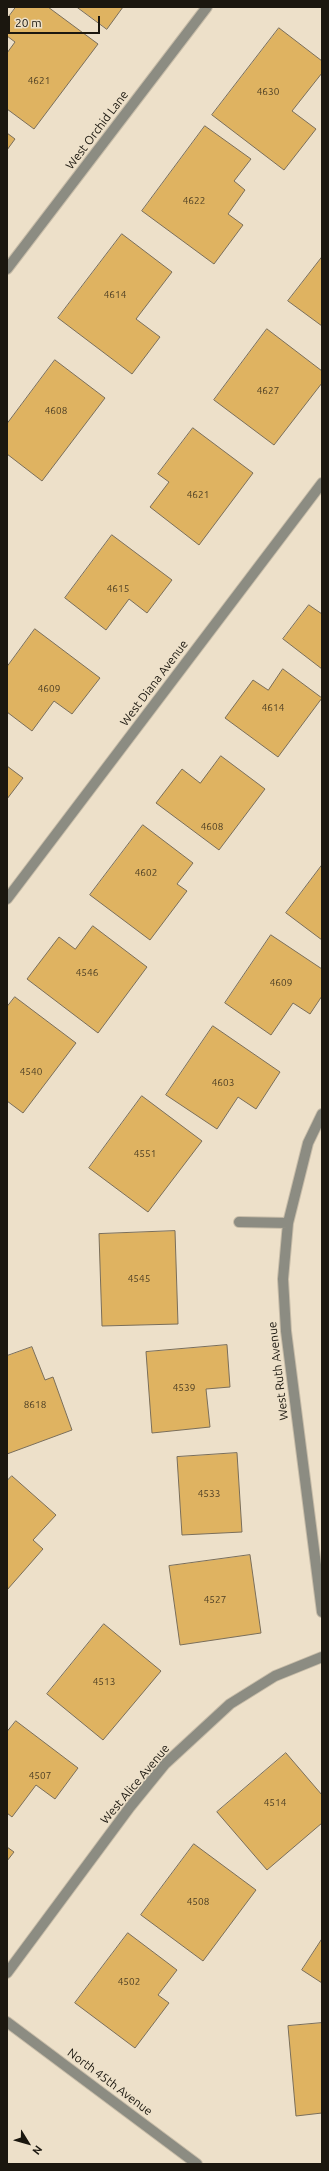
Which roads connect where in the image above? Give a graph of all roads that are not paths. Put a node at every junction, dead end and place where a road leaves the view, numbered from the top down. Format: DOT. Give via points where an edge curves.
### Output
graph roads {
  1 [pos="207,7"];
  2 [pos="7,270"];
  3 [pos="322,483"];
  4 [pos="7,899"];
  5 [pos="322,1114"];
  6 [pos="239,1222"];
  7 [pos="288,1223"];
  8 [pos="322,1612"];
  9 [pos="322,1657"];
  10 [pos="7,1972"];
  11 [pos="7,2022"];
  12 [pos="196,2164"];
  1 -- 2 [label="street, West Orchid Lane"];
  3 -- 4 [label="street, West Diana Avenue"];
  5 -- 7 [label="street, West Ruth Avenue" via="308,1143"];
  6 -- 7 [label="street"];
  7 -- 8 [label="street, West Ruth Avenue" via="282,1279 286,1331"];
  9 -- 10 [label="street, West Alice Avenue" via="275,1676 230,1704 165,1764"];
  11 -- 12 [label="street, North 45th Avenue"];
}
